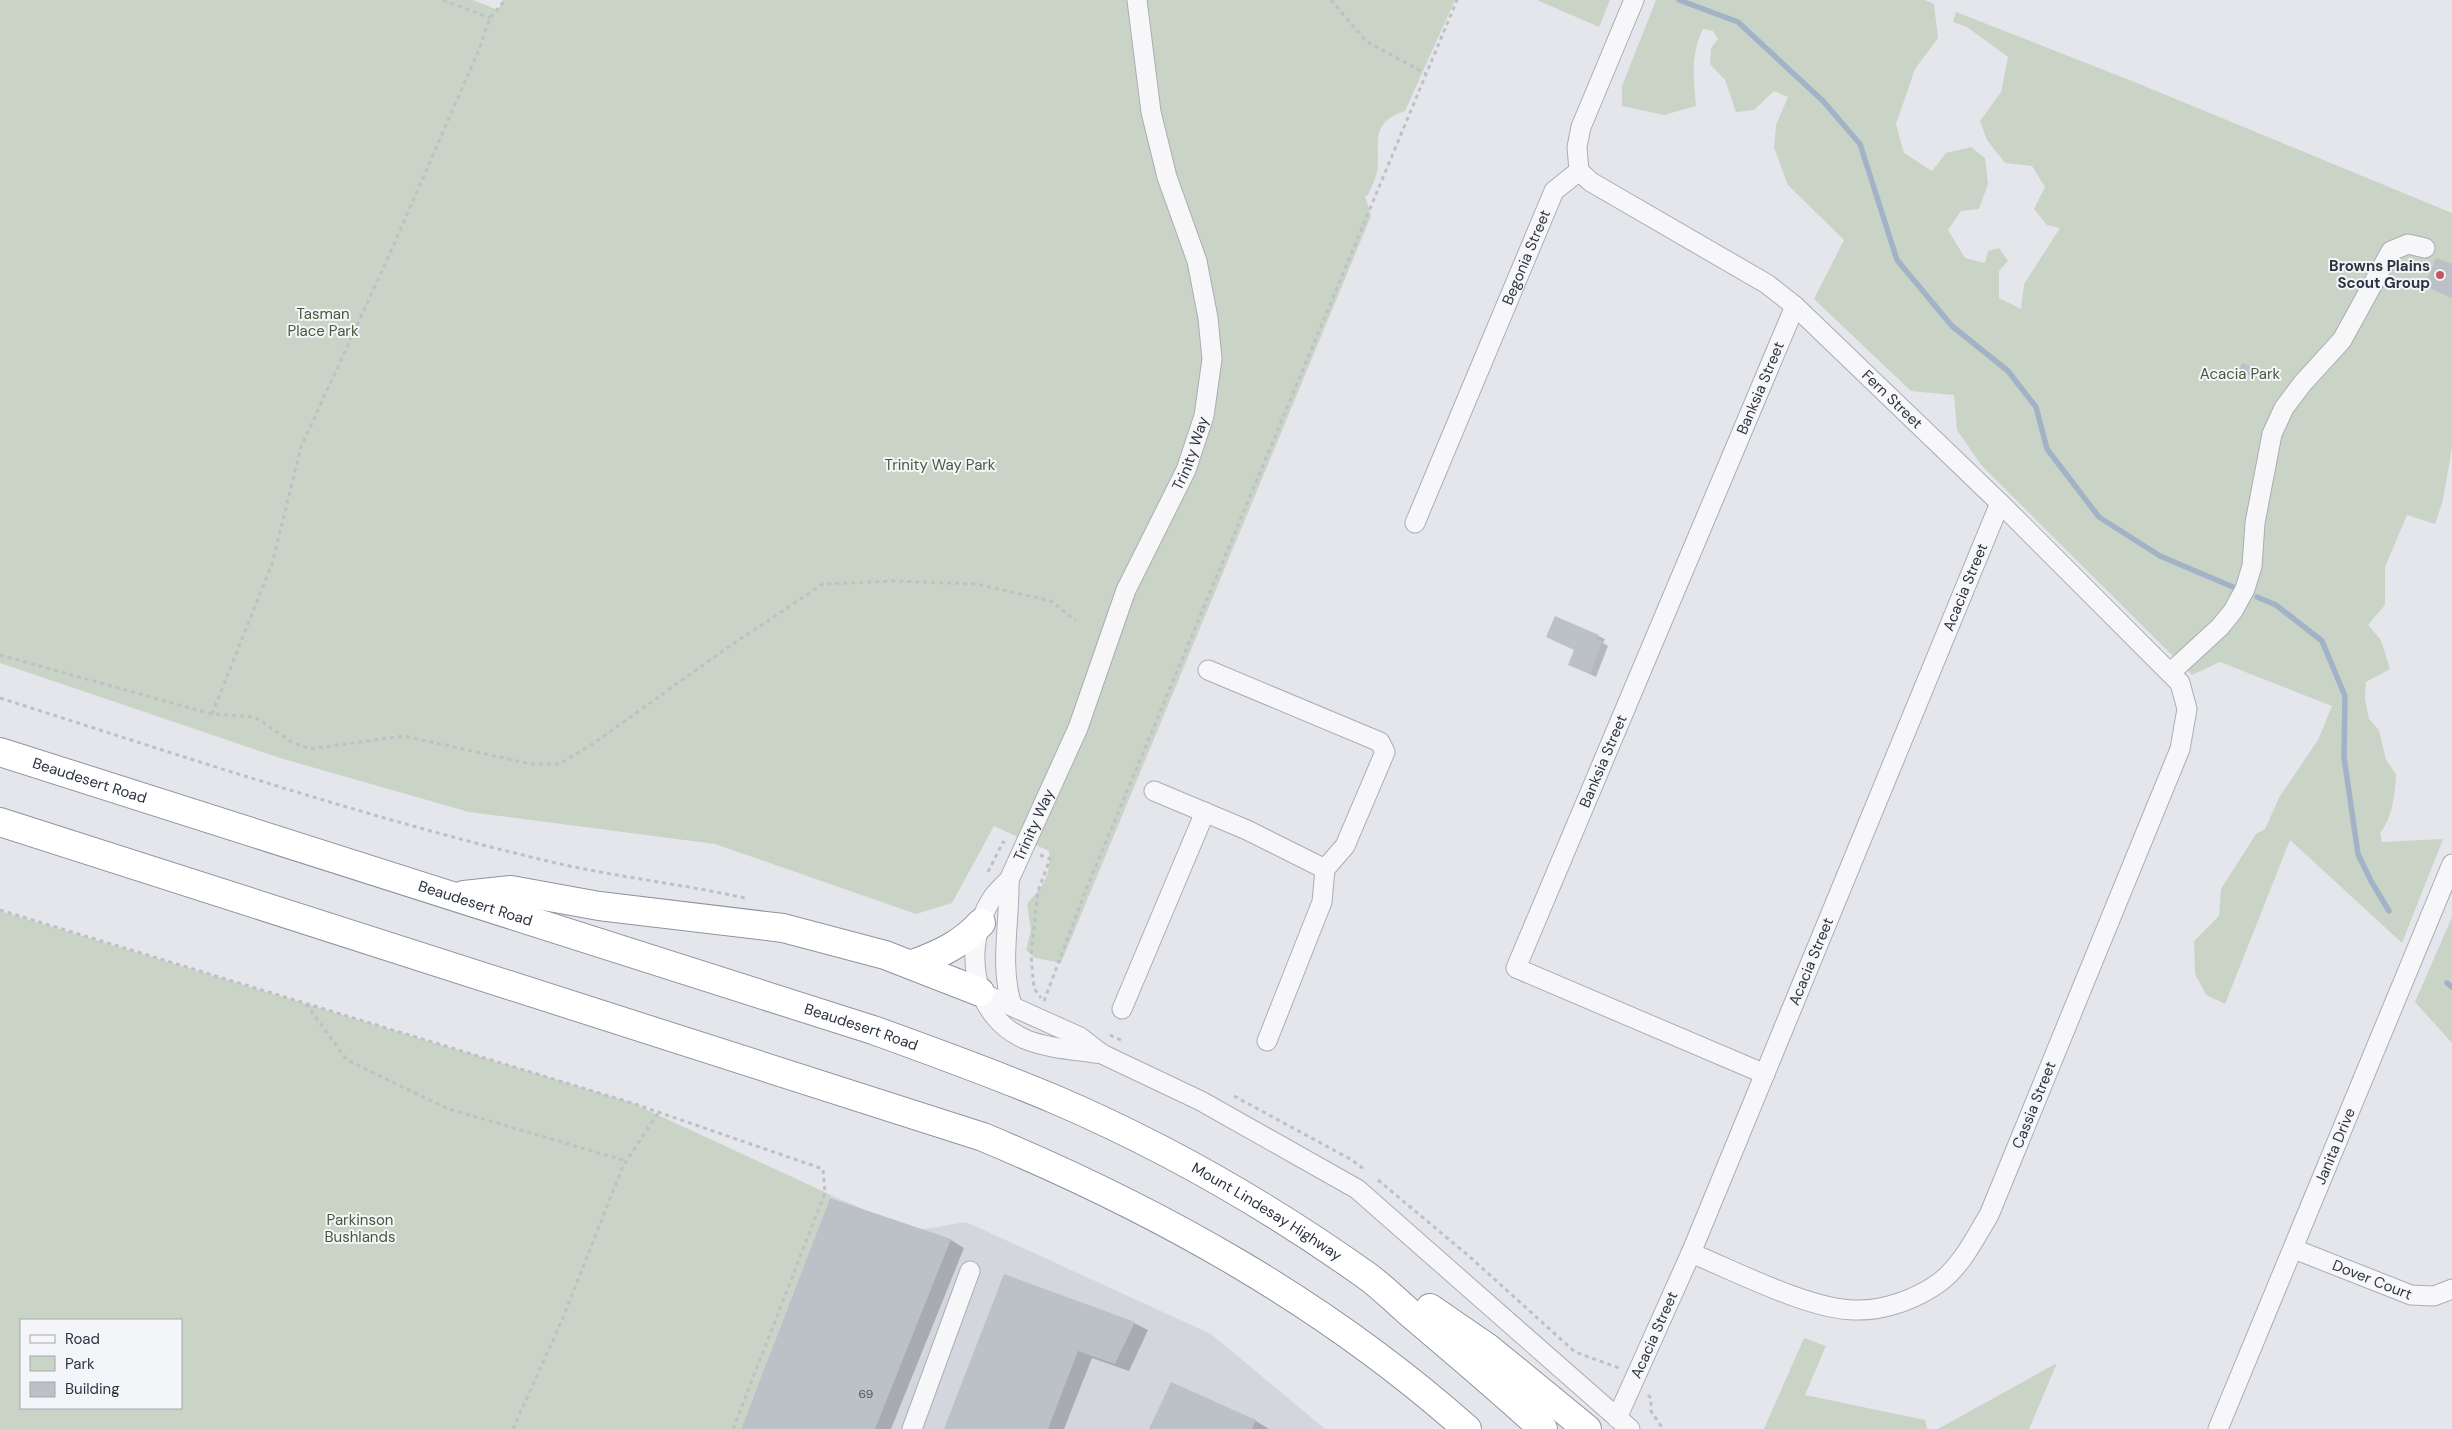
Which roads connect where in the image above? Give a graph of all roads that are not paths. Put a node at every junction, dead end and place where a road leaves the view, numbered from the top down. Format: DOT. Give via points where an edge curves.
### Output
graph roads {
  1 [pos="1137,0"];
  2 [pos="1634,0"];
  3 [pos="1579,171"];
  4 [pos="2425,248"];
  5 [pos="1795,306"];
  6 [pos="2000,503"];
  7 [pos="1415,523"];
  8 [pos="1208,670"];
  9 [pos="2170,673"];
  10 [pos="0,752"];
  11 [pos="1154,791"];
  12 [pos="1205,812"];
  13 [pos="0,822"];
  14 [pos="2451,868"];
  15 [pos="1325,869"];
  16 [pos="1009,880"];
  17 [pos="455,896"];
  18 [pos="981,923"];
  19 [pos="913,964"];
  20 [pos="980,992"];
  21 [pos="1012,1006"];
  22 [pos="1122,1009"];
  23 [pos="1267,1041"];
  24 [pos="1102,1054"];
  25 [pos="950,1058"];
  26 [pos="1765,1074"];
  27 [pos="2294,1249"];
  28 [pos="1691,1253"];
  29 [pos="970,1271"];
  30 [pos="1369,1277"];
  31 [pos="2452,1289"];
  32 [pos="1624,1423"];
  33 [pos="912,1429"];
  34 [pos="1467,1429"];
  35 [pos="1543,1429"];
  36 [pos="1587,1429"];
  37 [pos="2218,1429"];
  1 -- 16 [label="street, Trinity Way" via="1152,112 1167,178 1197,260 1208,318 1212,359 1204,416 1186,470 1126,590 1078,728"];
  2 -- 3 [label="street" via="1581,127"];
  3 -- 5 [label="street, Fern Street" via="1591,182 1767,284"];
  3 -- 7 [label="street, Begonia Street" via="1554,191"];
  4 -- 9 [label="street" via="2408,244 2391,251 2342,340 2284,408 2272,434 2255,523 2252,566 2245,589 2220,627"];
  5 -- 6 [label="street, Fern Street"];
  5 -- 26 [label="street, Banksia Street" via="1516,968"];
  6 -- 9 [label="street, Fern Street"];
  6 -- 26 [label="street, Acacia Street"];
  8 -- 15 [label="street" via="1380,742 1385,752 1345,846"];
  9 -- 28 [label="street, Cassia Street" via="2180,683 2187,709 2180,749 1989,1215 1966,1255 1940,1282 1898,1304 1855,1310 1809,1302"];
  10 -- 17 [label="highway, Beaudesert Road"];
  11 -- 12 [label="street"];
  12 -- 15 [label="street"];
  12 -- 22 [label="street"];
  13 -- 34 [label="highway" via="983,1137 1131,1203 1258,1274 1387,1362"];
  14 -- 27 [label="street, Janita Drive"];
  15 -- 23 [label="street" via="1322,902"];
  16 -- 18 [label="street, Trinity Way" via="992,899"];
  16 -- 21 [label="street, Trinity Way" via="1006,965"];
  17 -- 19 [label="highway" via="510,890 600,906 783,928"];
  17 -- 25 [label="highway, Beaudesert Road" via="873,1030"];
  18 -- 19 [label="highway" via="966,939"];
  18 -- 20 [label="street, Trinity Way" via="974,960"];
  19 -- 20 [label="highway"];
  20 -- 21 [label="street"];
  20 -- 24 [label="street" via="1002,1024 1028,1040"];
  21 -- 24 [label="street" via="1080,1037"];
  24 -- 32 [label="street" via="1207,1105 1357,1189"];
  25 -- 30 [label="highway, Mount Lindesay Highway" via="1056,1100 1144,1142 1274,1215"];
  26 -- 28 [label="street, Acacia Street"];
  27 -- 31 [label="street, Dover Court" via="2411,1295 2434,1296"];
  27 -- 37 [label="street, Janita Drive"];
  28 -- 32 [label="street, Acacia Street"];
  29 -- 33 [label="street"];
  30 -- 35 [label="highway, Mount Lindesay Highway"];
  30 -- 36 [label="highway" via="1406,1292 1488,1348"];
}
